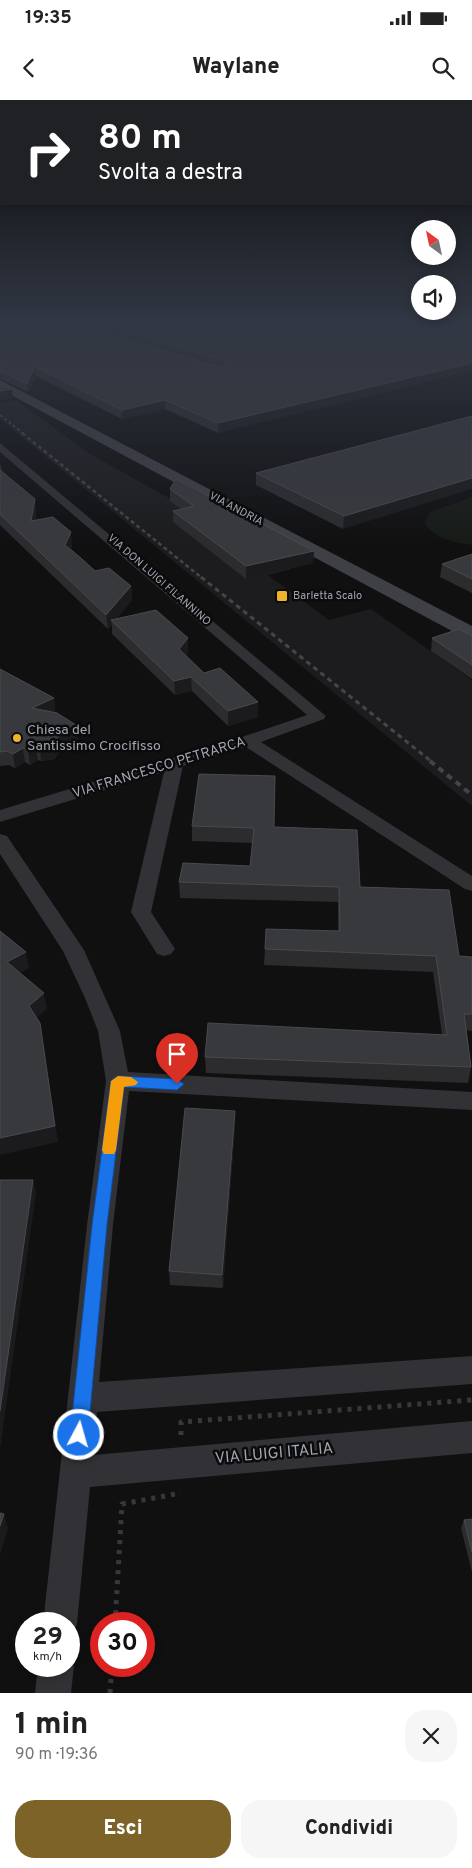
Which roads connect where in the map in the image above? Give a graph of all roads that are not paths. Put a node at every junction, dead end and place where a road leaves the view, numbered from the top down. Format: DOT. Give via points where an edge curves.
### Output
graph roads {
  1 [pos="21,395"];
  2 [pos="0,446"];
  3 [pos="472,634"];
  4 [pos="318,716"];
  5 [pos="248,741"];
  6 [pos="175,763"];
  7 [pos="0,816"];
  8 [pos="0,840"];
  9 [pos="472,885"];
  10 [pos="164,949"];
  11 [pos="118,1081"];
  12 [pos="472,1101"];
  13 [pos="472,1370"];
  14 [pos="83,1398"];
  15 [pos="472,1437"];
  16 [pos="76,1472"];
  17 [pos="61,1612"];
  18 [pos="55,1677"];
  19 [pos="54,1693"];
  1 -- 3 [label="main road, VIA ANDRIA"];
  2 -- 4 [label="street, VIA DON LUIGI FILANNINO"];
  4 -- 5 [label="street, VIA FRANCESCO PETRARCA"];
  5 -- 6 [label="street, VIA FRANCESCO PETRARCA"];
  5 -- 9 [label="street"];
  6 -- 7 [label="street, VIA FRANCESCO PETRARCA"];
  6 -- 10 [label="street" via="141,912"];
  8 -- 11 [label="street" via="27,897 73,950 109,1031"];
  11 -- 12 [label="street"];
  11 -- 14 [label="street"];
  13 -- 14 [label="street"];
  14 -- 16 [label="street"];
  15 -- 16 [label="street, VIA LUIGI ITALIA"];
  16 -- 17 [label="street"];
  18 -- 19 [label="street"];
}
